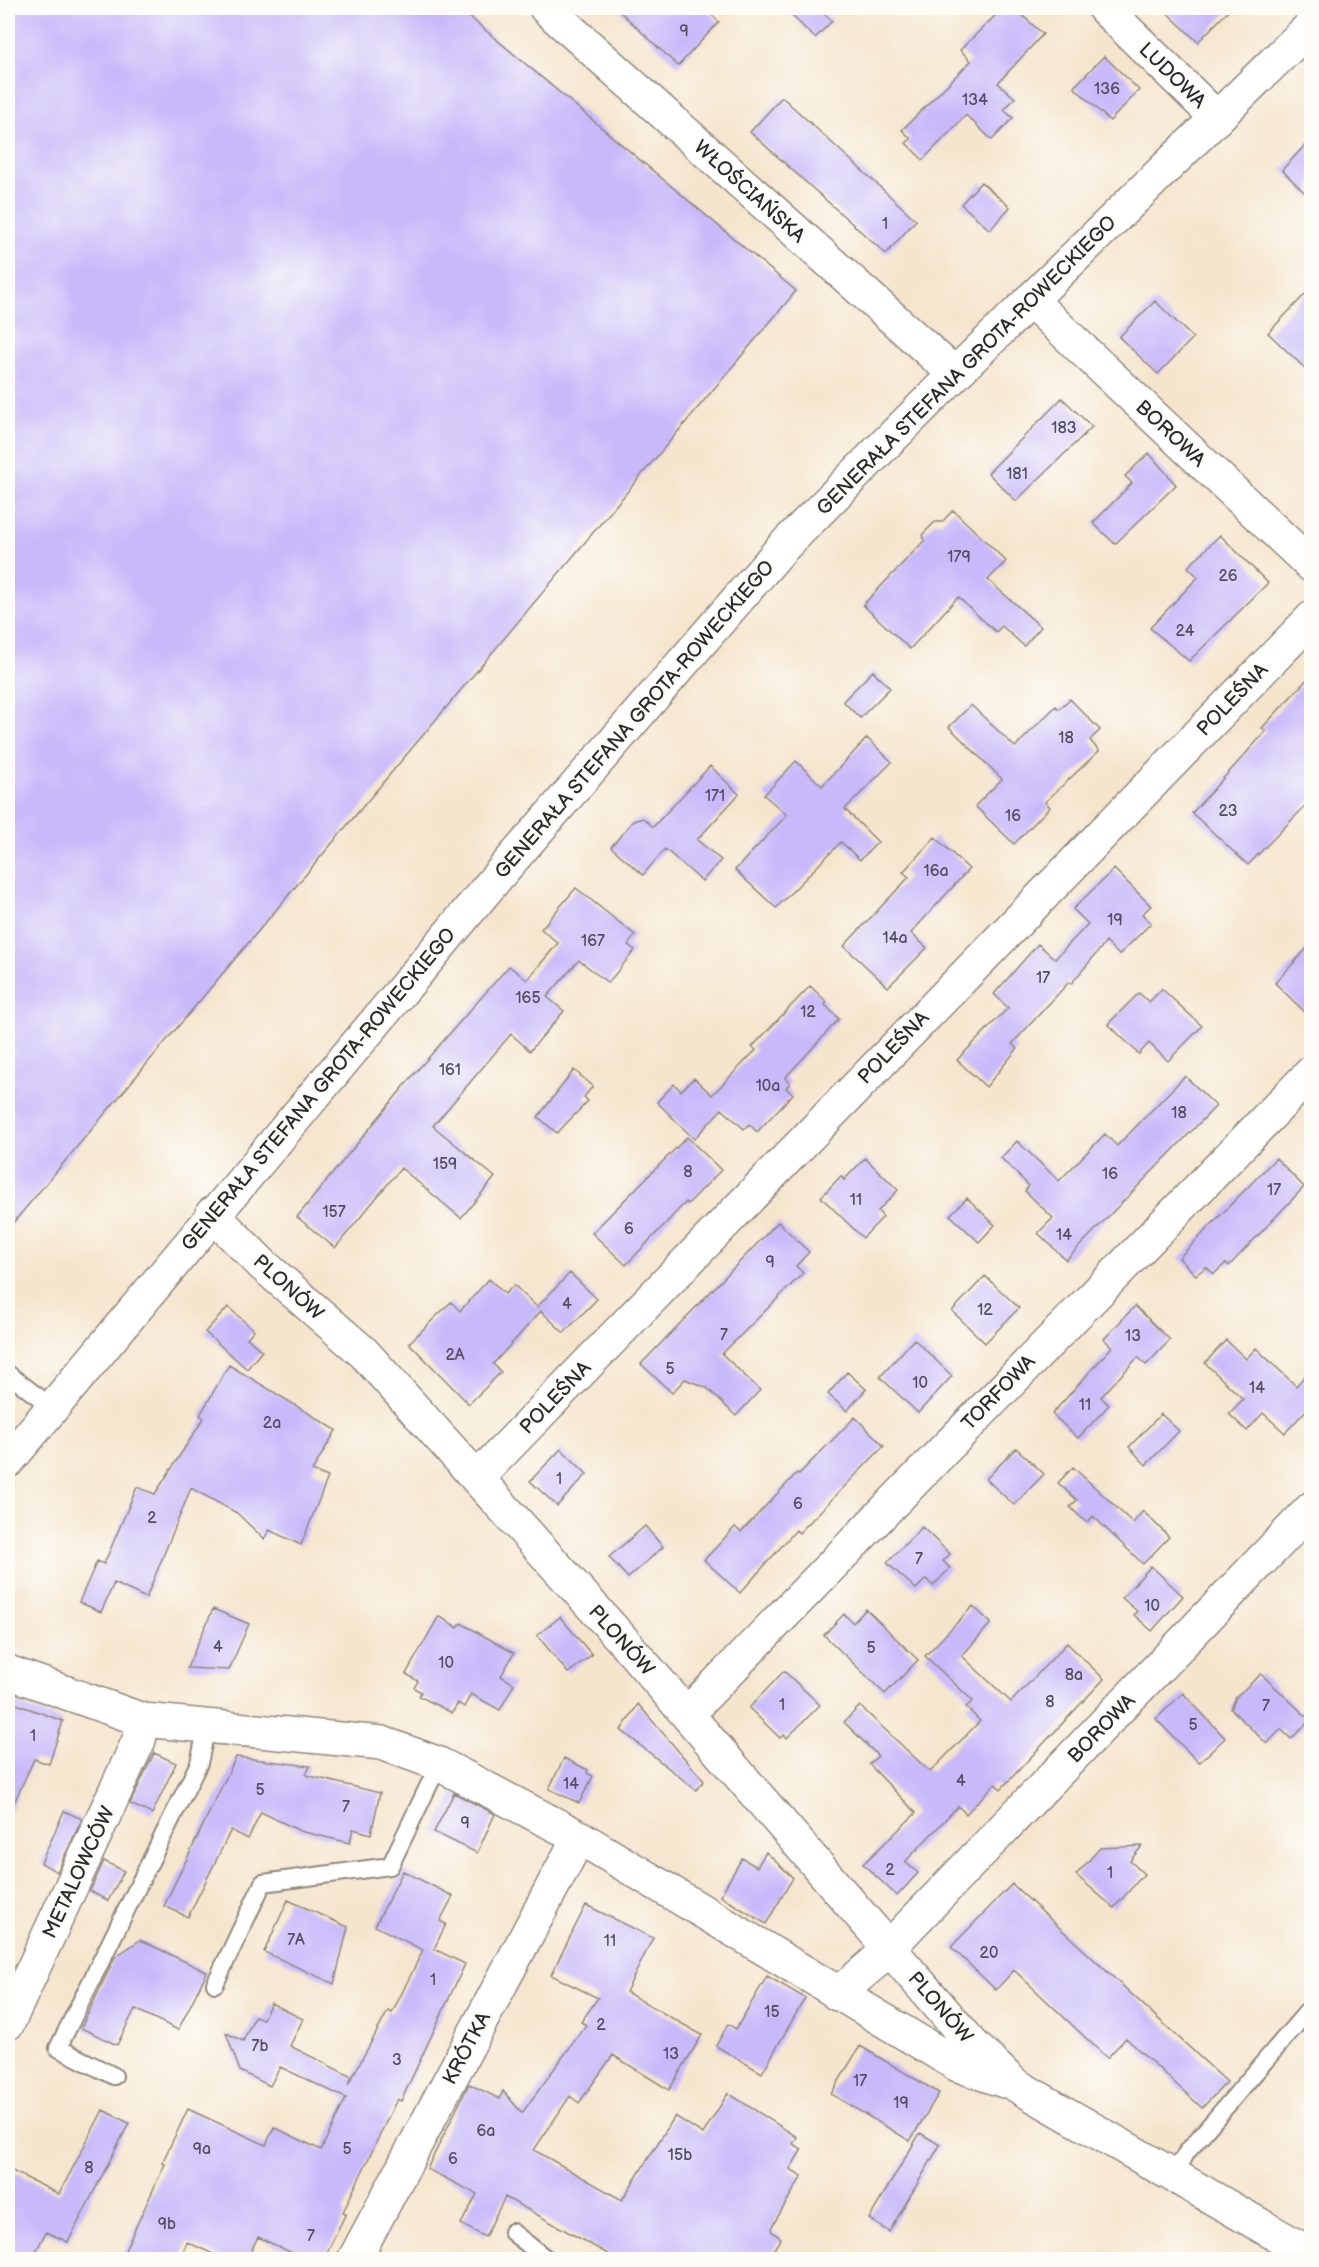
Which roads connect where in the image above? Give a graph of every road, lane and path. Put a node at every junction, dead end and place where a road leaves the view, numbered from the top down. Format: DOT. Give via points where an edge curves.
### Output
graph roads {
  1 [pos="546,8"];
  2 [pos="1104,8"];
  3 [pos="1311,25"];
  4 [pos="1217,118"];
  5 [pos="1030,300"];
  6 [pos="955,374"];
  7 [pos="1311,566"];
  8 [pos="1311,618"];
  9 [pos="1311,1072"];
  10 [pos="212,1214"];
  11 [pos="8,1374"];
  12 [pos="53,1408"];
  13 [pos="8,1461"];
  14 [pos="477,1478"];
  15 [pos="1311,1508"];
  16 [pos="8,1672"];
  17 [pos="687,1713"];
  18 [pos="143,1720"];
  19 [pos="207,1726"];
  20 [pos="439,1764"];
  21 [pos="579,1837"];
  22 [pos="889,1946"];
  23 [pos="215,1984"];
  24 [pos="837,1994"];
  25 [pos="1311,2006"];
  26 [pos="8,2023"];
  27 [pos="114,2076"];
  28 [pos="1014,2084"];
  29 [pos="1172,2177"];
  30 [pos="512,2232"];
  31 [pos="1296,2253"];
  32 [pos="354,2259"];
  33 [pos="548,2259"];
  1 -- 6 [label="street, WŁOŚCIAŃSKA"];
  2 -- 4 [label="street, LUDOWA"];
  3 -- 4 [label="street, GENERAŁA STEFANA GROTA-ROWECKIEGO"];
  4 -- 5 [label="street, GENERAŁA STEFANA GROTA-ROWECKIEGO"];
  5 -- 6 [label="street, GENERAŁA STEFANA GROTA-ROWECKIEGO"];
  5 -- 7 [label="street, BOROWA"];
  6 -- 10 [label="street, GENERAŁA STEFANA GROTA-ROWECKIEGO" via="783,547 504,868"];
  8 -- 14 [label="street, POLEŚNA"];
  9 -- 17 [label="street, TORFOWA"];
  10 -- 12 [label="street, GENERAŁA STEFANA GROTA-ROWECKIEGO"];
  10 -- 14 [label="street, PLONÓW" via="263,1265 364,1353"];
  11 -- 12 [label="lane"];
  12 -- 13 [label="street, GENERAŁA STEFANA GROTA-ROWECKIEGO"];
  14 -- 17 [label="street, PLONÓW"];
  15 -- 22 [label="street, BOROWA"];
  16 -- 18 [label="street, PLONÓW"];
  17 -- 22 [label="street, PLONÓW"];
  18 -- 19 [label="street, PLONÓW"];
  18 -- 26 [label="street, METALOWCÓW" via="139,1740"];
  19 -- 20 [label="street, PLONÓW" via="382,1743"];
  19 -- 27 [label="lane" via="199,1762 58,2048"];
  20 -- 21 [label="street, PLONÓW"];
  20 -- 23 [label="lane" via="390,1866 263,1883"];
  21 -- 24 [label="street, PLONÓW"];
  21 -- 32 [label="street, KRÓTKA"];
  22 -- 24 [label="street, BOROWA"];
  22 -- 28 [label="street, PLONÓW" via="972,2044"];
  24 -- 28 [label="street, PLONÓW" via="958,2065"];
  25 -- 29 [label="lane" via="1187,2152"];
  28 -- 29 [label="street, PLONÓW"];
  29 -- 31 [label="street, PLONÓW"];
  30 -- 33 [label="lane"];
}
